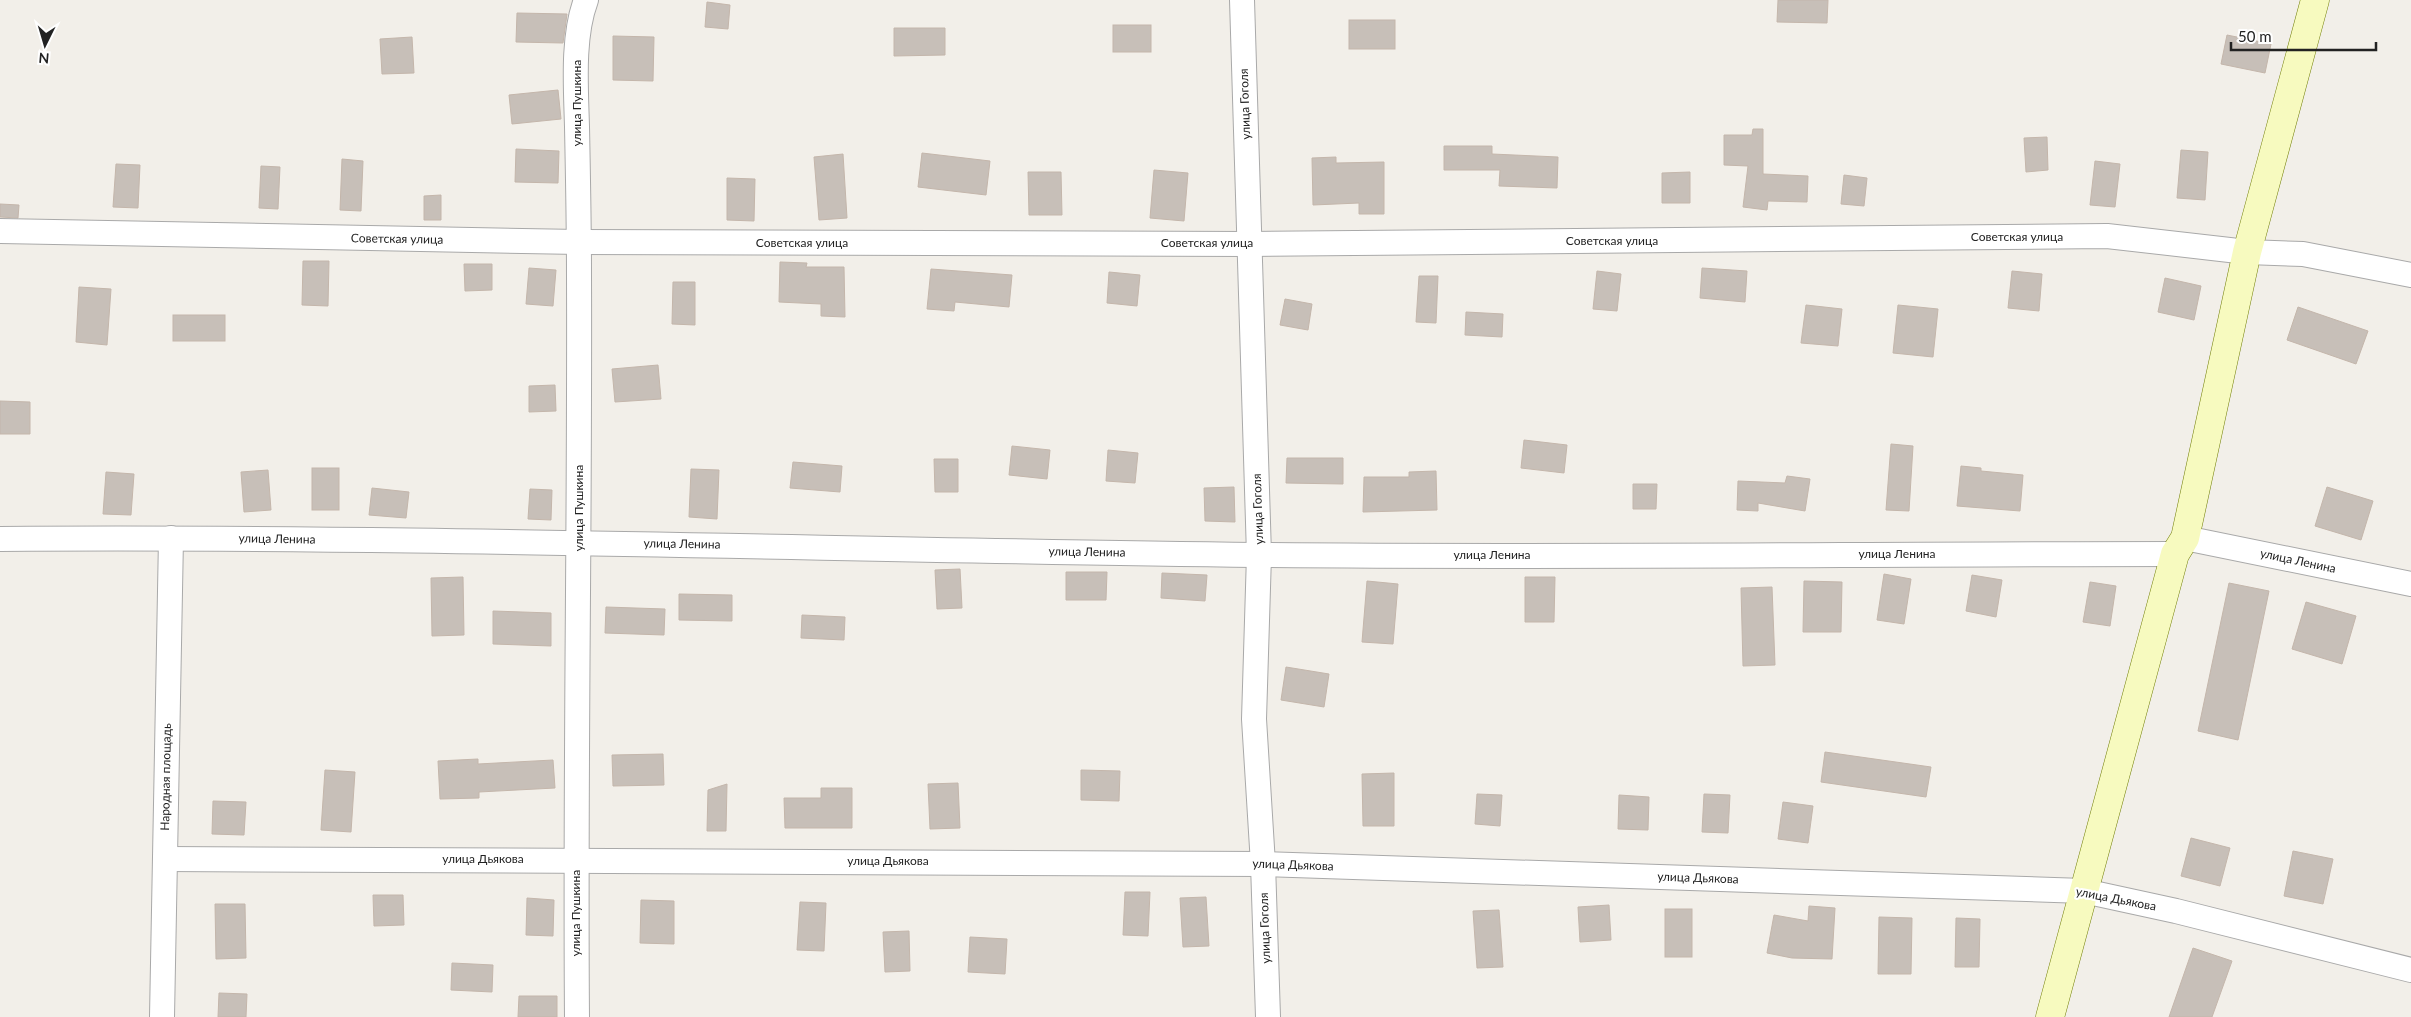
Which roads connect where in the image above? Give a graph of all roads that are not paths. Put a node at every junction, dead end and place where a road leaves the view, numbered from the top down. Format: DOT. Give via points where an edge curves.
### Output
graph roads {
  1 [pos="586,0"];
  2 [pos="1242,0"];
  3 [pos="2315,0"];
  4 [pos="0,231"];
  5 [pos="579,242"];
  6 [pos="1249,244"];
  7 [pos="2247,252"];
  8 [pos="2411,275"];
  9 [pos="171,538"];
  10 [pos="0,539"];
  11 [pos="580,543"];
  12 [pos="2180,546"];
  13 [pos="1259,555"];
  14 [pos="2411,584"];
  15 [pos="165,859"];
  16 [pos="576,859"];
  17 [pos="1263,864"];
  18 [pos="2084,891"];
  19 [pos="2411,970"];
  20 [pos="162,1017"];
  21 [pos="577,1017"];
  22 [pos="1268,1017"];
  23 [pos="2050,1017"];
  1 -- 5 [label="street, улица Пушкина" via="575,69"];
  2 -- 6 [label="street, улица Гоголя"];
  3 -- 7 [label="main road"];
  4 -- 5 [label="street, Советская улица"];
  5 -- 6 [label="street, Советская улица"];
  5 -- 11 [label="street, улица Пушкина"];
  6 -- 7 [label="street, Советская улица" via="2107,236"];
  6 -- 13 [label="street, улица Гоголя"];
  7 -- 8 [label="street, Советская улица" via="2303,254"];
  7 -- 12 [label="main road"];
  9 -- 10 [label="street, улица Ленина"];
  9 -- 11 [label="street, улица Ленина"];
  9 -- 15 [label="street, Народная площадь"];
  11 -- 13 [label="street, улица Ленина"];
  11 -- 16 [label="street, улица Пушкина"];
  12 -- 13 [label="street, улица Ленина"];
  12 -- 14 [label="street, улица Ленина"];
  12 -- 18 [label="main road"];
  13 -- 17 [label="street, улица Гоголя" via="1254,720"];
  15 -- 16 [label="street, улица Дьякова"];
  15 -- 20 [label="street, Народная площадь"];
  16 -- 17 [label="street, улица Дьякова"];
  16 -- 21 [label="street, улица Пушкина"];
  17 -- 18 [label="street, улица Дьякова"];
  17 -- 22 [label="street, улица Гоголя"];
  18 -- 19 [label="street, улица Дьякова" via="2176,910"];
  18 -- 23 [label="main road"];
}
